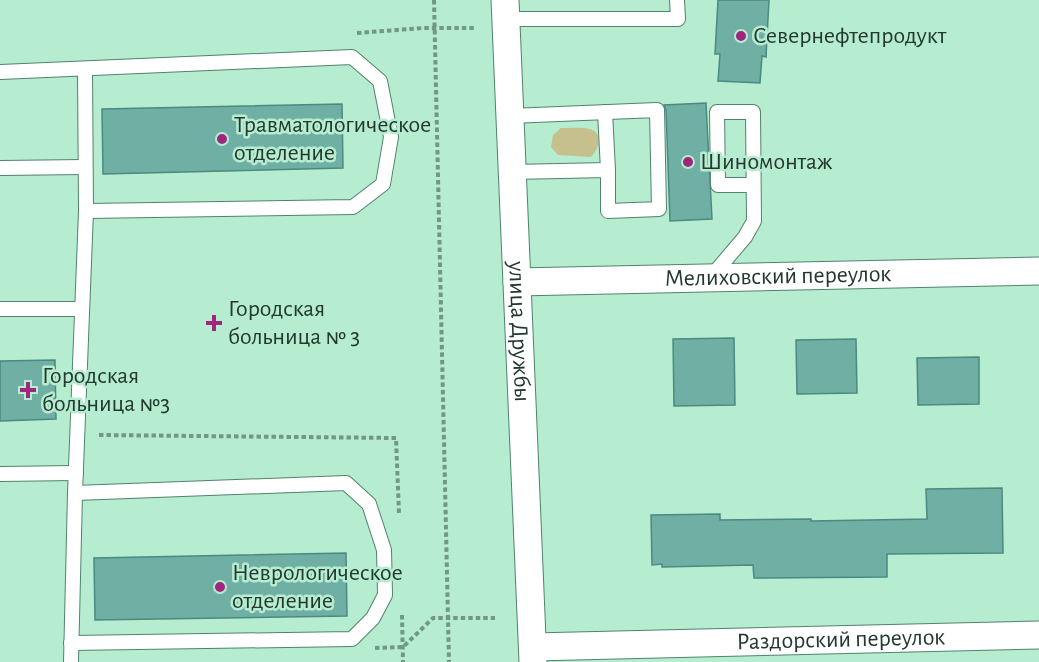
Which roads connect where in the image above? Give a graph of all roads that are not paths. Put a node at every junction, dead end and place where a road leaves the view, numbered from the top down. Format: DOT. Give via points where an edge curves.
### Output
graph roads {
  1 [pos="677,0"];
  2 [pos="506,16"];
  3 [pos="85,69"];
  4 [pos="0,72"];
  5 [pos="605,112"];
  6 [pos="510,116"];
  7 [pos="85,166"];
  8 [pos="0,168"];
  9 [pos="608,170"];
  10 [pos="512,172"];
  11 [pos="753,185"];
  12 [pos="86,211"];
  13 [pos="1039,271"];
  14 [pos="710,278"];
  15 [pos="517,282"];
  16 [pos="0,309"];
  17 [pos="82,309"];
  18 [pos="76,473"];
  19 [pos="0,474"];
  20 [pos="75,493"];
  21 [pos="1039,635"];
  22 [pos="71,643"];
  23 [pos="533,654"];
  24 [pos="71,662"];
  1 -- 2 [label="lane" via="678,19"];
  2 -- 6 [label="street, улица Дружбы"];
  3 -- 4 [label="lane"];
  3 -- 7 [label="lane"];
  3 -- 12 [label="lane" via="352,57 380,81 390,137 383,184 353,207"];
  5 -- 6 [label="lane"];
  5 -- 9 [label="lane"];
  5 -- 9 [label="lane" via="657,110 659,209 608,211"];
  6 -- 10 [label="street, улица Дружбы"];
  7 -- 8 [label="lane"];
  7 -- 12 [label="lane"];
  9 -- 10 [label="lane"];
  10 -- 15 [label="street, улица Дружбы"];
  11 -- 11 [label="lane" via="753,112 717,112 718,185"];
  11 -- 14 [label="lane" via="754,221"];
  12 -- 17 [label="lane"];
  13 -- 14 [label="street, Мелиховский переулок"];
  14 -- 15 [label="street, Мелиховский переулок"];
  15 -- 23 [label="street, улица Дружбы"];
  16 -- 17 [label="lane"];
  17 -- 18 [label="lane"];
  18 -- 19 [label="lane"];
  18 -- 20 [label="lane"];
  20 -- 22 [label="lane"];
  20 -- 22 [label="lane" via="346,483 369,504 384,550 385,595 373,618 352,639"];
  21 -- 23 [label="street, Раздорский переулок"];
  22 -- 24 [label="lane"];
}
